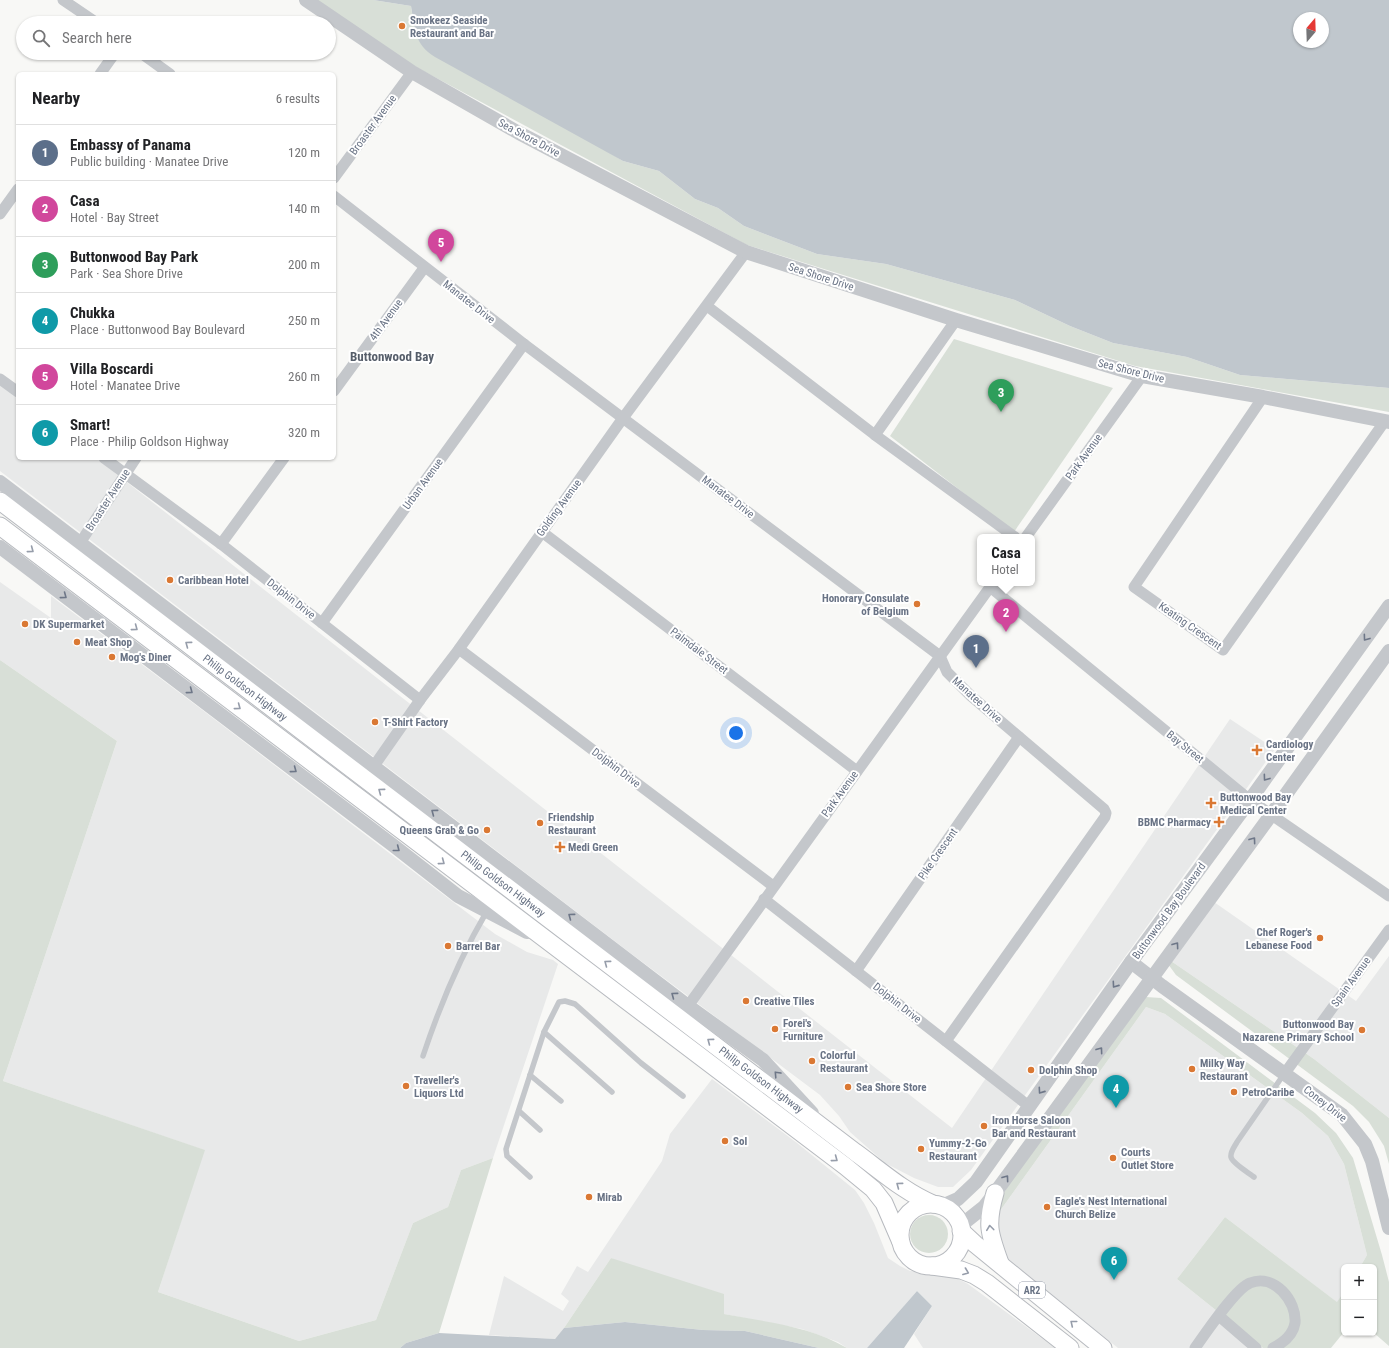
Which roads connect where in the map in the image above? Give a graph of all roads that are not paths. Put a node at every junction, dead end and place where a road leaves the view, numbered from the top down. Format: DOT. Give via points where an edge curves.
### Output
graph roads {
  1 [pos="63,0"];
  2 [pos="306,0"];
  3 [pos="87,16"];
  4 [pos="330,16"];
  5 [pos="336,20"];
  6 [pos="110,60"];
  7 [pos="151,60"];
  8 [pos="101,72"];
  9 [pos="167,72"];
  10 [pos="412,72"];
  11 [pos="336,175"];
  12 [pos="16,192"];
  13 [pos="336,198"];
  14 [pos="0,214"];
  15 [pos="746,252"];
  16 [pos="424,268"];
  17 [pos="707,306"];
  18 [pos="956,320"];
  19 [pos="524,344"];
  20 [pos="1142,376"];
  21 [pos="0,379"];
  22 [pos="16,388"];
  23 [pos="336,388"];
  24 [pos="1263,397"];
  25 [pos="623,418"];
  26 [pos="1387,422"];
  27 [pos="875,436"];
  28 [pos="107,460"];
  29 [pos="135,460"];
  30 [pos="283,460"];
  31 [pos="125,474"];
  32 [pos="0,482"];
  33 [pos="0,501"];
  34 [pos="0,526"];
  35 [pos="542,532"];
  36 [pos="1011,534"];
  37 [pos="1028,534"];
  38 [pos="80,543"];
  39 [pos="221,544"];
  40 [pos="0,547"];
  41 [pos="990,586"];
  42 [pos="992,586"];
  43 [pos="1389,606"];
  44 [pos="322,623"];
  45 [pos="458,649"];
  46 [pos="1389,651"];
  47 [pos="940,656"];
  48 [pos="420,700"];
  49 [pos="1019,737"];
  50 [pos="374,766"];
  51 [pos="857,771"];
  52 [pos="1250,800"];
  53 [pos="1271,815"];
  54 [pos="773,886"];
  55 [pos="1389,896"];
  56 [pos="764,899"];
  57 [pos="487,911"];
  58 [pos="1389,930"];
  59 [pos="549,944"];
  60 [pos="1132,962"];
  61 [pos="856,971"];
  62 [pos="1152,978"];
  63 [pos="688,1006"];
  64 [pos="544,1032"];
  65 [pos="946,1041"];
  66 [pos="423,1056"];
  67 [pos="1285,1073"];
  68 [pos="530,1075"];
  69 [pos="612,1092"];
  70 [pos="683,1096"];
  71 [pos="561,1101"];
  72 [pos="1030,1107"];
  73 [pos="519,1111"];
  74 [pos="540,1130"];
  75 [pos="832,1134"];
  76 [pos="530,1177"];
  77 [pos="1254,1177"];
  78 [pos="995,1193"];
  79 [pos="937,1205"];
  80 [pos="961,1228"];
  81 [pos="1389,1228"];
  82 [pos="900,1240"];
  83 [pos="1000,1263"];
  84 [pos="928,1265"];
  85 [pos="1219,1316"];
  86 [pos="1070,1348"];
  87 [pos="1103,1348"];
  88 [pos="1194,1348"];
  89 [pos="1256,1348"];
  90 [pos="1273,1348"];
  1 -- 3 [label="street"];
  2 -- 4 [label="street, Sea Shore Drive"];
  5 -- 10 [label="street, Sea Shore Drive"];
  6 -- 8 [label="street"];
  7 -- 9 [label="street"];
  10 -- 11 [label="street, Broaster Avenue"];
  10 -- 15 [label="street, Sea Shore Drive" via="519,133"];
  12 -- 14 [label="street"];
  13 -- 16 [label="street, Manatee Drive"];
  15 -- 17 [label="street, Golding Avenue"];
  15 -- 18 [label="street, Sea Shore Drive"];
  16 -- 19 [label="street, Manatee Drive"];
  16 -- 23 [label="street, 4th Avenue"];
  17 -- 25 [label="street, Golding Avenue"];
  17 -- 27 [label="street"];
  18 -- 20 [label="street, Sea Shore Drive"];
  18 -- 27 [label="street"];
  19 -- 25 [label="street, Manatee Drive"];
  19 -- 44 [label="street, Urban Avenue"];
  20 -- 24 [label="street, Sea Shore Drive"];
  20 -- 37 [label="street, Park Avenue"];
  21 -- 22 [label="street"];
  24 -- 26 [label="street, Sea Shore Drive"];
  24 -- 26 [label="street, Keating Crescent" via="1134,587 1223,650"];
  25 -- 35 [label="street, Golding Avenue"];
  25 -- 47 [label="street, Manatee Drive"];
  27 -- 36 [label="street"];
  28 -- 31 [label="street, Dolphin Drive"];
  29 -- 31 [label="street, Broaster Avenue"];
  30 -- 39 [label="street"];
  31 -- 38 [label="street, Broaster Avenue"];
  31 -- 39 [label="street, Dolphin Drive"];
  32 -- 38 [label="street"];
  75 -- 33 [label="main road, Philip Goldson Highway, one-way"];
  34 -- 59 [label="main road, Philip Goldson Highway, one-way"];
  35 -- 45 [label="street, Golding Avenue"];
  35 -- 51 [label="street, Palmdale Street"];
  38 -- 50 [label="street"];
  39 -- 44 [label="street, Dolphin Drive"];
  40 -- 57 [label="street, one-way" via="458,896"];
  41 -- 47 [label="street, Park Avenue"];
  42 -- 52 [label="street, Bay Street"];
  43 -- 52 [label="street, Buttonwood Bay Boulevard, one-way"];
  44 -- 48 [label="street, Dolphin Drive"];
  45 -- 48 [label="street, Golding Avenue"];
  45 -- 54 [label="street, Dolphin Drive"];
  46 -- 53 [label="street"];
  47 -- 49 [label="street, Manatee Drive" via="947,672"];
  47 -- 51 [label="street, Park Avenue"];
  48 -- 50 [label="street, Golding Avenue"];
  49 -- 61 [label="street, Pike Crescent"];
  49 -- 65 [label="street, Manatee Drive" via="1104,809 1106,817"];
  63 -- 50 [label="street, one-way"];
  51 -- 54 [label="street, Park Avenue"];
  52 -- 53 [label="street, Bay Street"];
  52 -- 60 [label="street, Buttonwood Bay Boulevard"];
  53 -- 55 [label="street, Bay Street"];
  62 -- 53 [label="street, one-way"];
  54 -- 56 [label="street, Park Avenue"];
  56 -- 61 [label="street, Dolphin Drive"];
  56 -- 63 [label="street, Park Avenue"];
  57 -- 59 [label="street"];
  57 -- 66 [label="lane" via="454,975"];
  58 -- 67 [label="street, Spain Avenue"];
  59 -- 82 [label="main road, Philip Goldson Highway, one-way" via="756,1098 873,1189 884,1203"];
  60 -- 62 [label="street, Coney Drive"];
  60 -- 72 [label="street, Buttonwood Bay Boulevard, one-way"];
  61 -- 65 [label="street, Dolphin Drive"];
  62 -- 67 [label="street, Coney Drive"];
  78 -- 62 [label="street, one-way"];
  75 -- 63 [label="street, one-way" via="763,1060"];
  64 -- 68 [label="lane"];
  64 -- 69 [label="lane"];
  64 -- 70 [label="lane" via="559,1002 575,1004 641,1063"];
  65 -- 72 [label="street, Dolphin Drive"];
  67 -- 77 [label="lane" via="1232,1151 1233,1161"];
  67 -- 81 [label="street, Coney Drive" via="1342,1115 1365,1144 1372,1161"];
  68 -- 71 [label="lane"];
  68 -- 73 [label="lane"];
  72 -- 79 [label="street, Buttonwood Bay Boulevard" via="976,1182 958,1199"];
  73 -- 74 [label="lane"];
  73 -- 76 [label="lane" via="506,1149 507,1156"];
  79 -- 75 [label="main road, Philip Goldson Highway, one-way" via="905,1189"];
  78 -- 80 [label="street"];
  83 -- 78 [label="main road, one-way" via="989,1226"];
  79 -- 80 [label="main road" via="953,1214"];
  79 -- 82 [label="main road" via="923,1204 908,1214 900,1230"];
  80 -- 83 [label="main road, AR2" via="975,1244"];
  80 -- 84 [label="main road" via="960,1244 953,1256 946,1262"];
  82 -- 84 [label="main road" via="910,1257"];
  87 -- 83 [label="main road, AR2, one-way"];
  84 -- 86 [label="main road, AR2, one-way" via="961,1270 974,1275"];
  85 -- 88 [label="street"];
  85 -- 89 [label="street"];
  85 -- 90 [label="street" via="1250,1282 1263,1281 1277,1286 1290,1300 1295,1325 1288,1338"];
}
